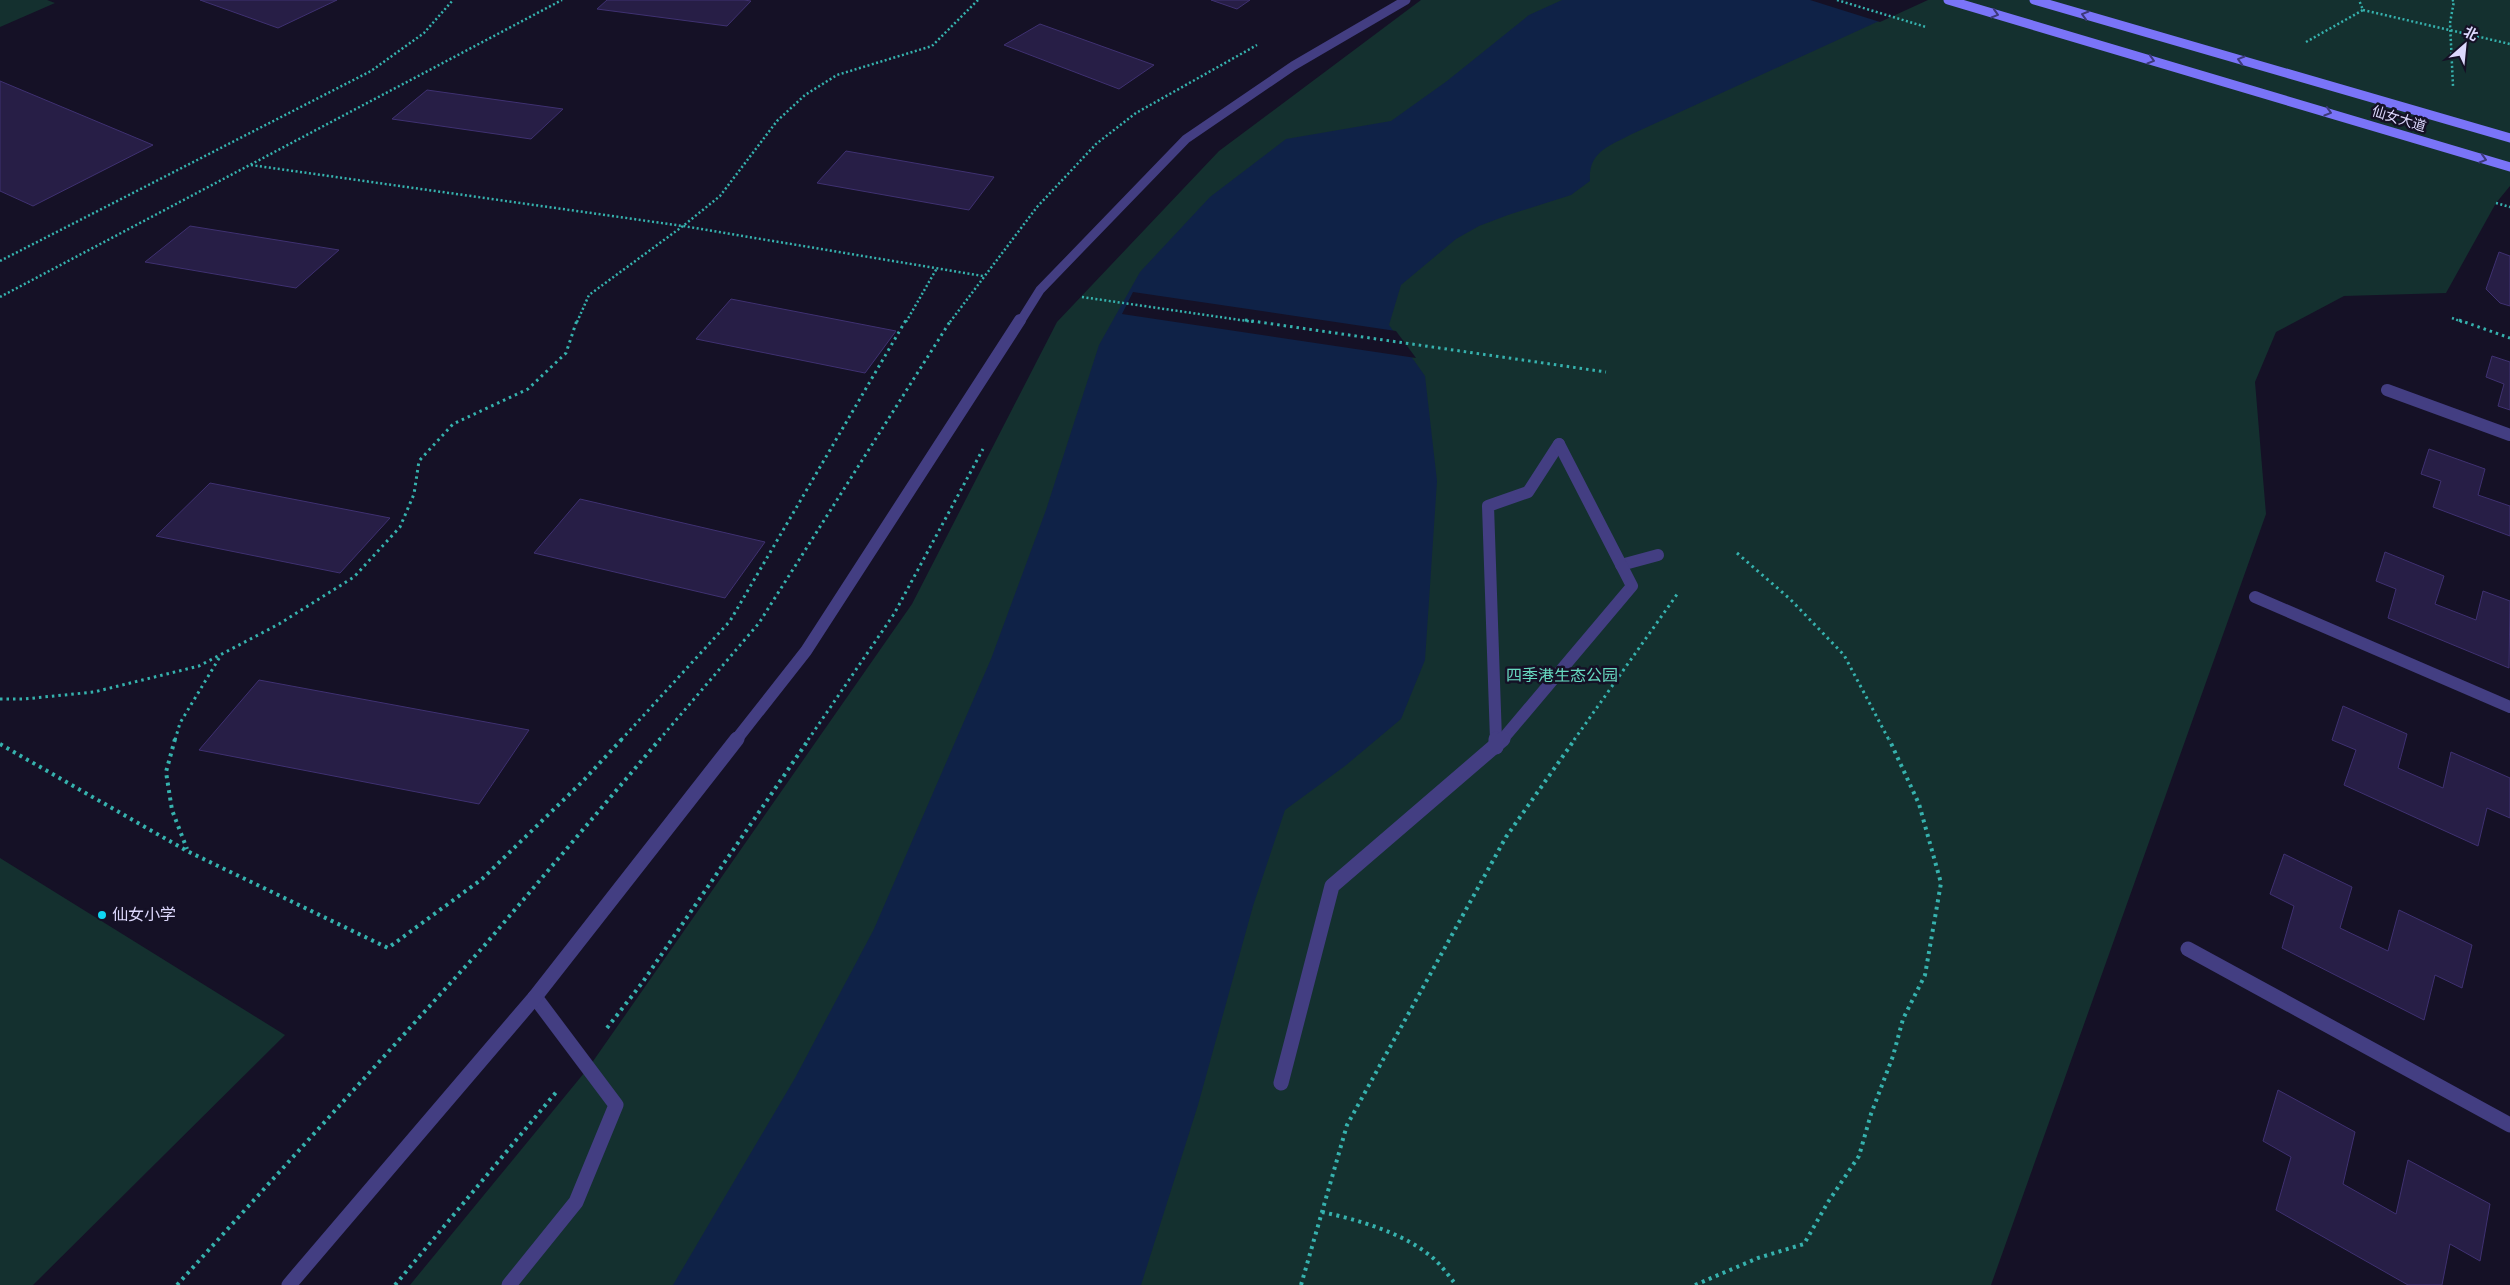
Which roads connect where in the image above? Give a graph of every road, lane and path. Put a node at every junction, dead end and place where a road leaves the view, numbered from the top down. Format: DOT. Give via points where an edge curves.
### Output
graph roads {
  1 [pos="453,0"];
  2 [pos="562,0"];
  3 [pos="978,0"];
  4 [pos="1406,0"];
  5 [pos="1948,0"];
  6 [pos="2034,0"];
  7 [pos="2359,0"];
  8 [pos="2452,0"];
  9 [pos="2363,10"];
  10 [pos="2450,30"];
  11 [pos="1260,44"];
  12 [pos="2510,44"];
  13 [pos="2262,66"];
  14 [pos="2454,122"];
  15 [pos="2510,138"];
  16 [pos="249,164"];
  17 [pos="2510,167"];
  18 [pos="2496,203"];
  19 [pos="2510,207"];
  20 [pos="683,226"];
  21 [pos="0,261"];
  22 [pos="937,268"];
  23 [pos="983,276"];
  24 [pos="0,297"];
  25 [pos="1121,303"];
  26 [pos="2452,318"];
  27 [pos="2510,338"];
  28 [pos="1606,372"];
  29 [pos="2387,390"];
  30 [pos="2510,435"];
  31 [pos="986,442"];
  32 [pos="1737,553"];
  33 [pos="1658,555"];
  34 [pos="1621,564"];
  35 [pos="1678,593"];
  36 [pos="2255,597"];
  37 [pos="222,654"];
  38 [pos="0,699"];
  39 [pos="2510,707"];
  40 [pos="0,744"];
  41 [pos="1496,747"];
  42 [pos="188,851"];
  43 [pos="2188,949"];
  44 [pos="535,997"];
  45 [pos="582,1061"];
  46 [pos="1281,1083"];
  47 [pos="2510,1125"];
  48 [pos="1322,1212"];
  49 [pos="178,1285"];
  50 [pos="289,1285"];
  51 [pos="394,1285"];
  52 [pos="508,1285"];
  53 [pos="1301,1285"];
  54 [pos="1456,1285"];
  55 [pos="1695,1285"];
  1 -- 21 [label="path" via="424,33 371,71"];
  2 -- 16 [label="path"];
  3 -- 20 [label="path" via="932,46 837,75 805,95 777,121 720,196"];
  4 -- 44 [label="street" via="1293,66 1186,139 1040,290 806,651"];
  5 -- 17 [label="main road, 仙女大道, one-way"];
  13 -- 6 [label="main road, 仙女大道, one-way"];
  7 -- 9 [label="path"];
  8 -- 10 [label="path"];
  9 -- 10 [label="path"];
  9 -- 13 [label="path"];
  10 -- 12 [label="path"];
  10 -- 14 [label="path"];
  11 -- 23 [label="path" via="1136,113 1096,144 1037,207"];
  13 -- 14 [label="main road, 仙女大道"];
  14 -- 15 [label="main road, 仙女大道"];
  16 -- 20 [label="path"];
  16 -- 24 [label="path"];
  18 -- 19 [label="path"];
  20 -- 22 [label="path"];
  20 -- 37 [label="path" via="589,296 566,352 528,389 453,424 419,461 414,494 400,527 354,577 279,624"];
  22 -- 23 [label="path"];
  22 -- 42 [label="path" via="730,621 583,781 482,879 388,948"];
  23 -- 49 [label="path" via="960,306 759,623 484,946"];
  25 -- 28 [label="path"];
  26 -- 27 [label="path"];
  29 -- 30 [label="street"];
  31 -- 45 [label="path" via="894,614 642,984"];
  32 -- 55 [label="path" via="1790,599 1844,655 1919,804 1941,883 1925,975 1903,1020 1894,1056 1871,1114 1859,1156 1804,1244 1758,1258"];
  33 -- 34 [label="street"];
  34 -- 41 [label="street" via="1632,586"];
  34 -- 41 [label="street" via="1559,444 1528,492 1488,506"];
  35 -- 48 [label="path" via="1506,837 1347,1125"];
  36 -- 39 [label="street"];
  37 -- 38 [label="path" via="199,666 94,692"];
  37 -- 42 [label="path" via="180,723 166,772 172,810"];
  40 -- 42 [label="path"];
  41 -- 46 [label="street" via="1332,886"];
  43 -- 47 [label="street"];
  44 -- 45 [label="street"];
  44 -- 50 [label="street"];
  45 -- 51 [label="path"];
  45 -- 52 [label="street" via="616,1105 576,1202"];
  48 -- 53 [label="path"];
  48 -- 54 [label="path" via="1390,1232 1433,1258"];
}
